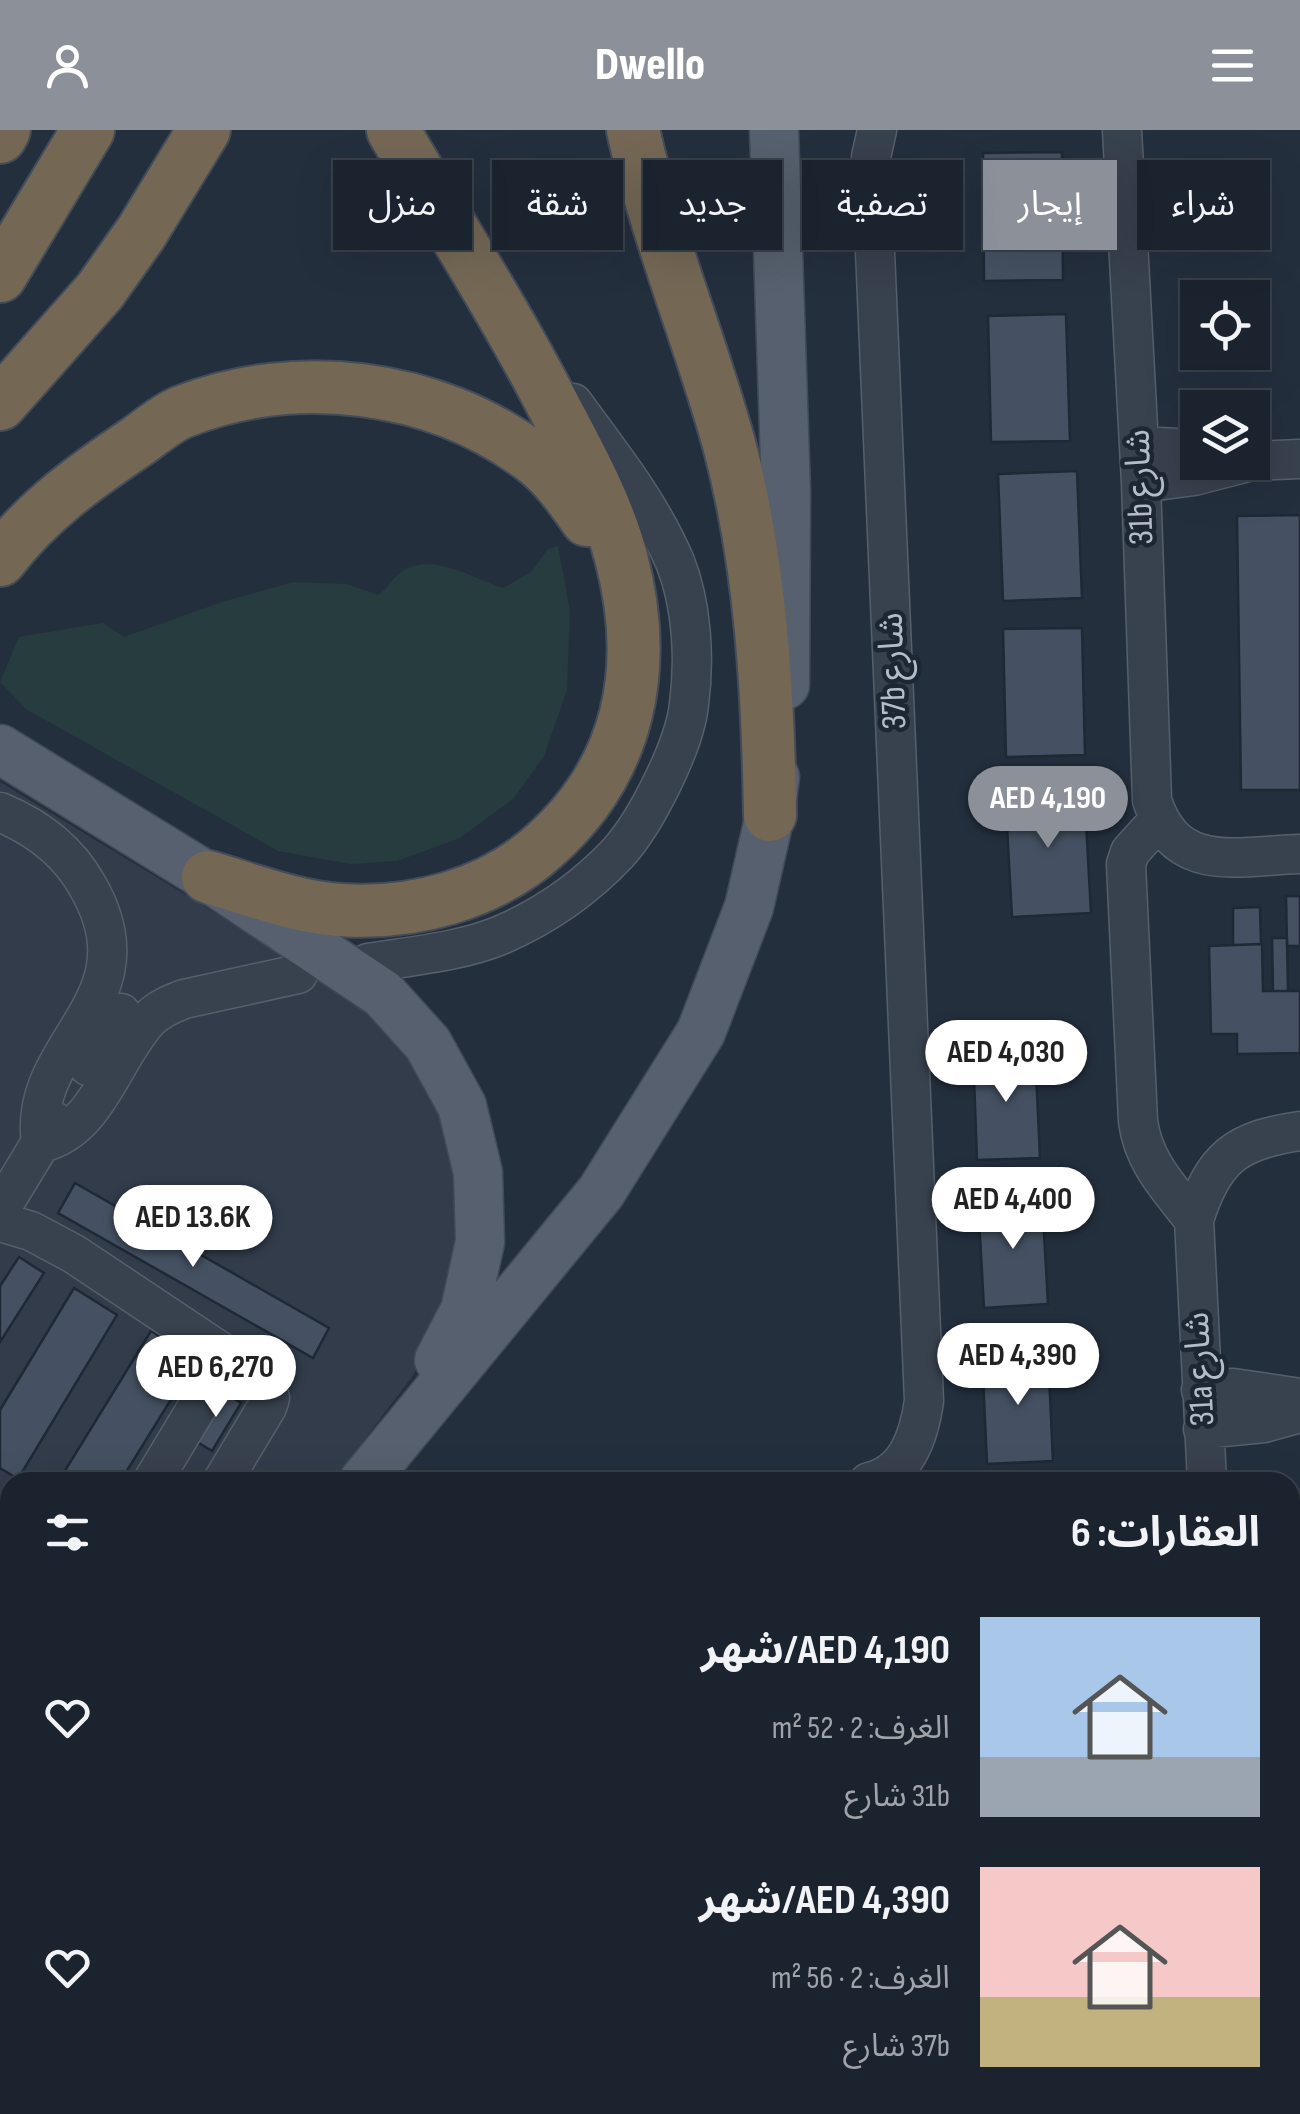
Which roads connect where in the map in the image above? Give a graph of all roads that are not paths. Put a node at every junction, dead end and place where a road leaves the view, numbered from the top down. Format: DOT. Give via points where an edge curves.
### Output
graph roads {
  1 [pos="4,130"];
  2 [pos="88,130"];
  3 [pos="162,130"];
  4 [pos="204,130"];
  5 [pos="393,130"];
  6 [pos="633,130"];
  7 [pos="774,130"];
  8 [pos="1122,130"];
  9 [pos="0,137"];
  10 [pos="874,144"];
  11 [pos="0,276"];
  12 [pos="500,304"];
  13 [pos="0,403"];
  14 [pos="1180,454"];
  15 [pos="1300,459"];
  16 [pos="1270,460"];
  17 [pos="1140,464"];
  18 [pos="1180,473"];
  19 [pos="0,560"];
  20 [pos="634,622"];
  21 [pos="0,749"];
  22 [pos="0,812"];
  23 [pos="770,815"];
  24 [pos="1164,830"];
  25 [pos="1300,854"];
  26 [pos="208,876"];
  27 [pos="368,963"];
  28 [pos="298,974"];
  29 [pos="121,1012"];
  30 [pos="1300,1131"];
  31 [pos="42,1142"];
  32 [pos="0,1210"];
  33 [pos="0,1222"];
  34 [pos="1194,1238"];
  35 [pos="228,1356"];
  36 [pos="1201,1390"];
  37 [pos="1300,1398"];
  38 [pos="1300,1413"];
  39 [pos="1203,1429"];
  40 [pos="401,1432"];
  41 [pos="158,1472"];
  42 [pos="228,1472"];
  43 [pos="371,1472"];
  44 [pos="888,1472"];
  45 [pos="1206,1472"];
  1 -- 9 [label="highway"];
  2 -- 11 [label="highway"];
  3 -- 13 [label="highway"];
  4 -- 13 [label="highway" via="100,291"];
  5 -- 12 [label="highway"];
  6 -- 23 [label="highway" via="745,510 768,707"];
  7 -- 23 [label="main road" via="787,586 786,680"];
  8 -- 17 [label="street, 31b شارع"];
  10 -- 44 [label="street, 37b شارع" via="924,1402 908,1454"];
  12 -- 20 [label="highway" via="594,489 621,554"];
  12 -- 27 [label="street" via="644,500 676,565 691,633 689,707 662,786 620,851 563,902 498,936"];
  14 -- 17 [label="street"];
  15 -- 16 [label="street"];
  17 -- 18 [label="street"];
  17 -- 24 [label="street, 31b شارع" via="1151,789"];
  19 -- 20 [label="highway" via="71,487 180,412 246,394 315,387 384,392 437,405 535,458 595,533"];
  20 -- 26 [label="highway" via="634,676 623,730 601,780 528,861 480,888 386,909 338,910"];
  21 -- 26 [label="main road"];
  22 -- 29 [label="street" via="49,840 76,866 106,930 104,980"];
  23 -- 40 [label="main road" via="749,907 702,1032 601,1192"];
  24 -- 25 [label="street" via="1186,850 1206,856"];
  24 -- 34 [label="street" via="1130,852 1126,864 1138,1121 1151,1164"];
  26 -- 40 [label="main road" via="382,994 428,1044 462,1106 478,1173 480,1242 465,1310"];
  28 -- 29 [label="street"];
  29 -- 31 [label="street" via="80,1120"];
  29 -- 31 [label="street" via="42,1095"];
  30 -- 34 [label="street" via="1263,1136 1230,1155 1205,1184"];
  31 -- 32 [label="street"];
  33 -- 35 [label="street" via="48,1239"];
  34 -- 36 [label="street, 31a شارع"];
  35 -- 41 [label="street"];
  35 -- 42 [label="street" via="263,1380 270,1398"];
  36 -- 37 [label="street"];
  36 -- 39 [label="street, 31a شارع"];
  38 -- 39 [label="street"];
  39 -- 45 [label="street, 31a شارع"];
  40 -- 43 [label="main road"];
}
